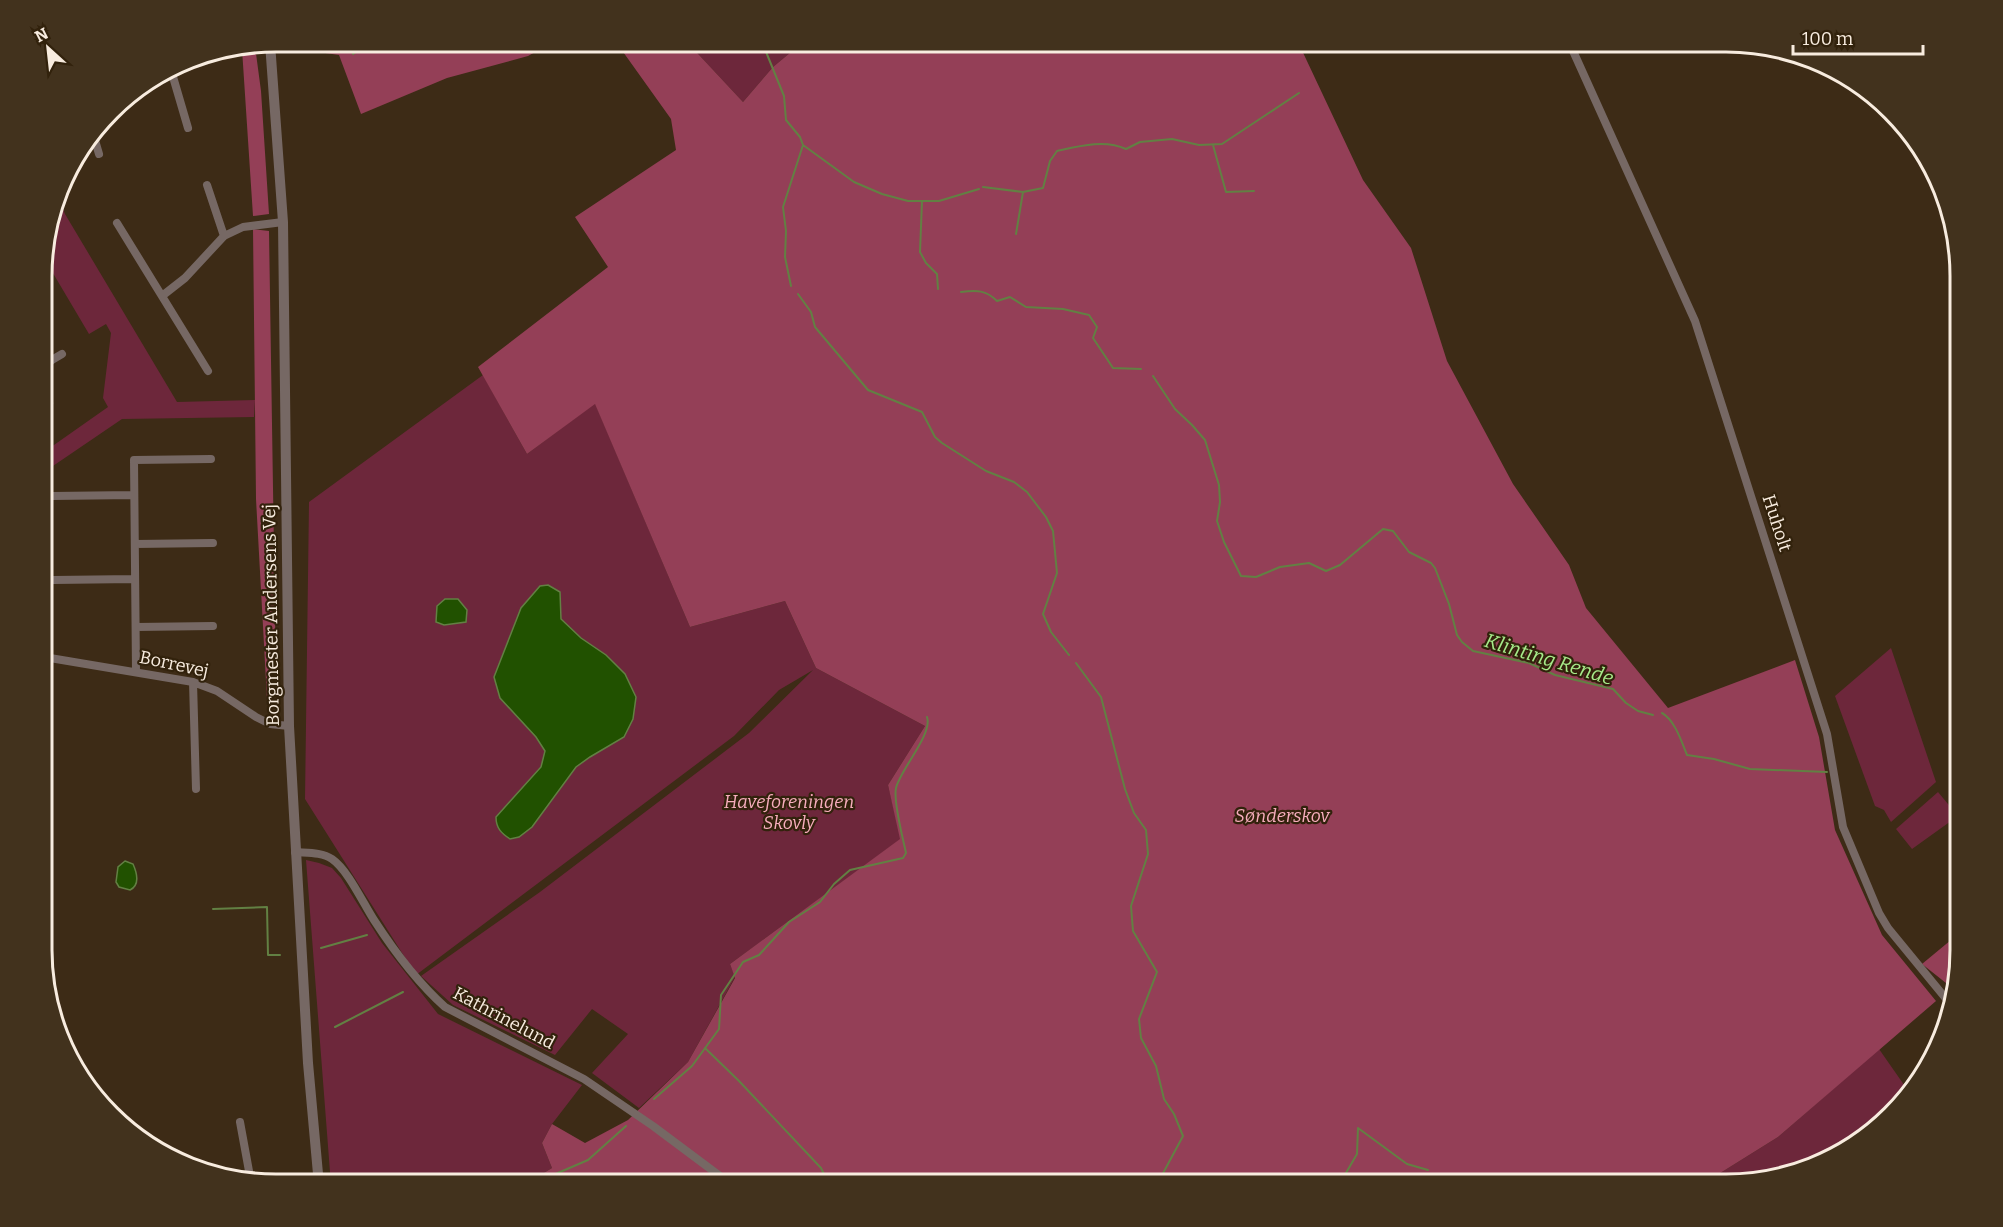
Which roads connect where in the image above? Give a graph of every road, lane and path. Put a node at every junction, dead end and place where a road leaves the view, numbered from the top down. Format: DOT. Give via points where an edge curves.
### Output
graph roads {
  1 [pos="271,52"];
  2 [pos="1574,52"];
  3 [pos="174,78"];
  4 [pos="189,128"];
  5 [pos="96,144"];
  6 [pos="99,154"];
  7 [pos="207,184"];
  8 [pos="283,222"];
  9 [pos="117,223"];
  10 [pos="224,236"];
  11 [pos="162,296"];
  12 [pos="62,354"];
  13 [pos="52,360"];
  14 [pos="208,371"];
  15 [pos="211,459"];
  16 [pos="134,495"];
  17 [pos="52,496"];
  18 [pos="213,543"];
  19 [pos="135,544"];
  20 [pos="135,579"];
  21 [pos="53,580"];
  22 [pos="213,626"];
  23 [pos="136,627"];
  24 [pos="52,658"];
  25 [pos="136,672"];
  26 [pos="193,682"];
  27 [pos="289,726"];
  28 [pos="196,789"];
  29 [pos="296,852"];
  30 [pos="1945,998"];
  31 [pos="240,1122"];
  32 [pos="249,1173"];
  33 [pos="318,1174"];
  34 [pos="717,1174"];
  1 -- 8 [label="street, Borgmester Andersens Vej"];
  2 -- 30 [label="street, Huholt" via="1695,321 1827,734 1843,827 1879,913"];
  3 -- 4 [label="street"];
  5 -- 6 [label="street"];
  7 -- 10 [label="street"];
  8 -- 10 [label="street" via="243,227"];
  8 -- 27 [label="street, Borgmester Andersens Vej"];
  9 -- 11 [label="street"];
  10 -- 11 [label="street" via="185,278"];
  11 -- 14 [label="street"];
  12 -- 13 [label="street"];
  15 -- 16 [label="street" via="134,460"];
  16 -- 17 [label="street"];
  16 -- 19 [label="street"];
  18 -- 19 [label="street"];
  19 -- 20 [label="street"];
  20 -- 21 [label="street"];
  20 -- 23 [label="street"];
  22 -- 23 [label="street"];
  23 -- 25 [label="street"];
  24 -- 25 [label="street, Borrevej"];
  25 -- 26 [label="street, Borrevej"];
  26 -- 27 [label="street, Borrevej" via="217,691 270,724"];
  26 -- 28 [label="street"];
  27 -- 29 [label="street, Borgmester Andersens Vej"];
  29 -- 33 [label="street, Borgmester Andersens Vej"];
  29 -- 34 [label="street, Kathrinelund" via="320,854 343,870 399,955 444,1007 584,1079"];
  31 -- 32 [label="street"];
}
